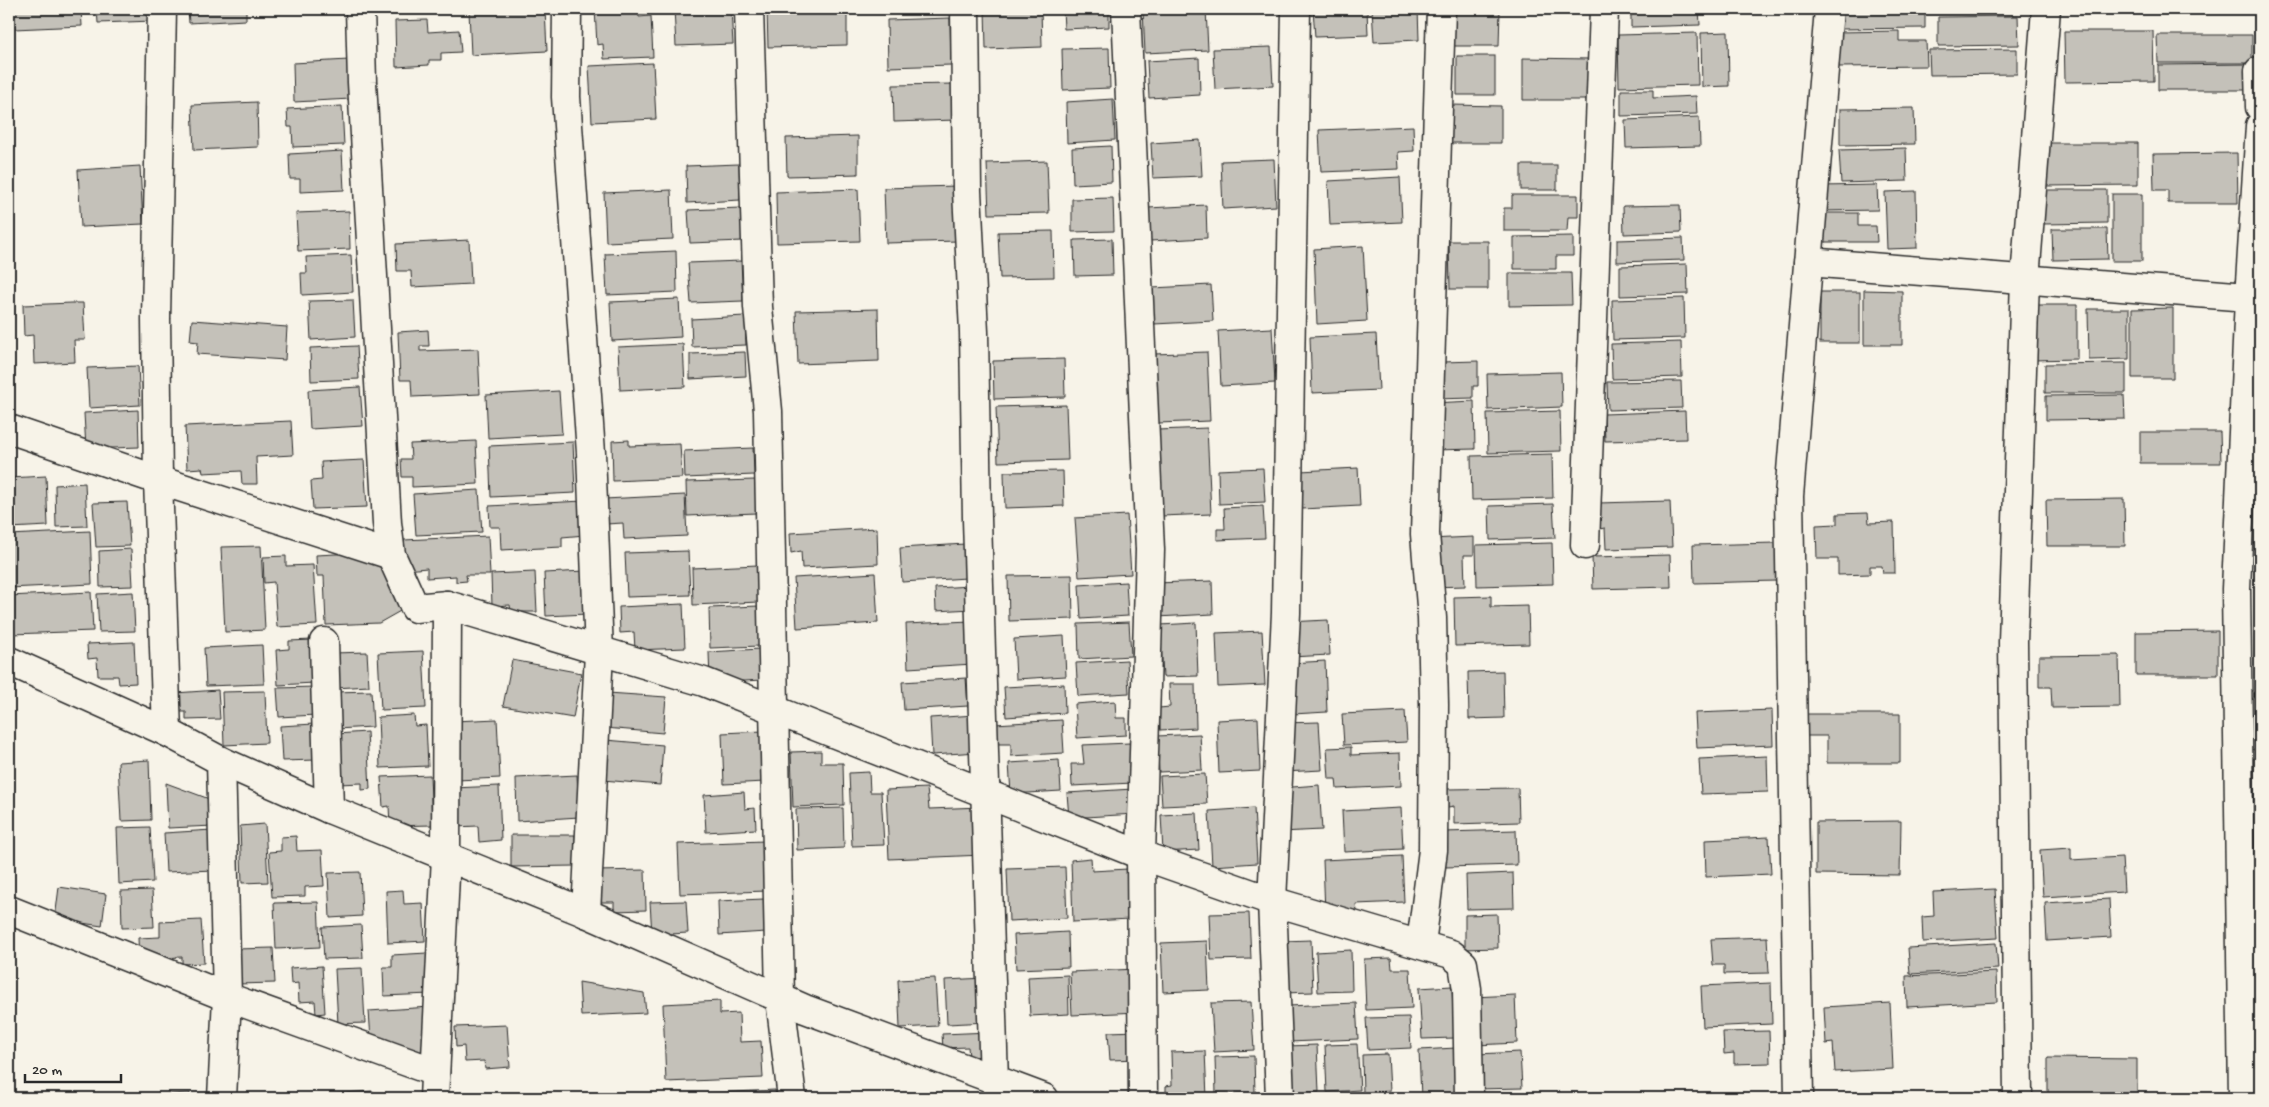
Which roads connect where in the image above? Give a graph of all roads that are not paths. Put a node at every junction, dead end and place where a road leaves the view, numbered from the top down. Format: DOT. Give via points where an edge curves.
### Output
graph roads {
  1 [pos="162,9"];
  2 [pos="360,9"];
  3 [pos="567,9"];
  4 [pos="749,9"];
  5 [pos="965,9"];
  6 [pos="1126,9"];
  7 [pos="1296,9"];
  8 [pos="1442,9"];
  9 [pos="1604,9"];
  10 [pos="1829,9"];
  11 [pos="2046,9"];
  12 [pos="2259,71"];
  13 [pos="2260,107"];
  14 [pos="2260,126"];
  15 [pos="1808,262"];
  16 [pos="2024,279"];
  17 [pos="2254,298"];
  18 [pos="9,429"];
  19 [pos="158,480"];
  20 [pos="1585,545"];
  21 [pos="391,555"];
  22 [pos="447,605"];
  23 [pos="324,642"];
  24 [pos="599,652"];
  25 [pos="9,661"];
  26 [pos="775,711"];
  27 [pos="167,732"];
  28 [pos="221,761"];
  29 [pos="986,794"];
  30 [pos="329,809"];
  31 [pos="1141,855"];
  32 [pos="446,856"];
  33 [pos="1272,901"];
  34 [pos="9,910"];
  35 [pos="586,913"];
  36 [pos="1421,944"];
  37 [pos="227,997"];
  38 [pos="780,998"];
  39 [pos="994,1082"];
  40 [pos="434,1085"];
  41 [pos="222,1098"];
  42 [pos="792,1098"];
  43 [pos="1044,1098"];
  44 [pos="1143,1098"];
  45 [pos="1280,1098"];
  46 [pos="1469,1098"];
  47 [pos="1799,1098"];
  48 [pos="2018,1098"];
  49 [pos="2243,1098"];
  1 -- 19 [label="street" via="156,319"];
  2 -- 21 [label="street" via="375,326"];
  3 -- 24 [label="street" via="566,97 591,453"];
  4 -- 26 [label="street" via="758,307 768,410"];
  5 -- 29 [label="street" via="967,190 974,332"];
  6 -- 31 [label="street" via="1150,550"];
  7 -- 33 [label="street" via="1286,613"];
  8 -- 36 [label="street" via="1425,534 1432,618 1433,850"];
  9 -- 20 [label="street"];
  10 -- 15 [label="street"];
  11 -- 16 [label="street"];
  12 -- 13 [label="street"];
  14 -- 17 [label="street"];
  15 -- 16 [label="street"];
  15 -- 47 [label="street" via="1789,496"];
  16 -- 17 [label="street"];
  16 -- 48 [label="street" via="2013,642"];
  17 -- 49 [label="street" via="2236,589"];
  18 -- 19 [label="street"];
  19 -- 21 [label="street"];
  19 -- 27 [label="street"];
  21 -- 22 [label="street" via="415,608"];
  22 -- 24 [label="street"];
  22 -- 32 [label="street"];
  23 -- 30 [label="street"];
  24 -- 26 [label="street" via="704,682"];
  24 -- 35 [label="street"];
  25 -- 27 [label="street"];
  26 -- 29 [label="street"];
  26 -- 38 [label="street"];
  27 -- 28 [label="street"];
  28 -- 30 [label="street"];
  28 -- 37 [label="street"];
  29 -- 31 [label="street"];
  29 -- 39 [label="street"];
  30 -- 32 [label="street"];
  31 -- 33 [label="street"];
  31 -- 44 [label="street"];
  32 -- 35 [label="street"];
  32 -- 40 [label="street"];
  33 -- 36 [label="street"];
  33 -- 45 [label="street"];
  34 -- 37 [label="street"];
  35 -- 38 [label="street"];
  36 -- 46 [label="street" via="1451,954 1463,964 1467,989"];
  37 -- 40 [label="street"];
  37 -- 41 [label="street"];
  38 -- 39 [label="street"];
  38 -- 42 [label="street"];
  39 -- 43 [label="street"];
}
